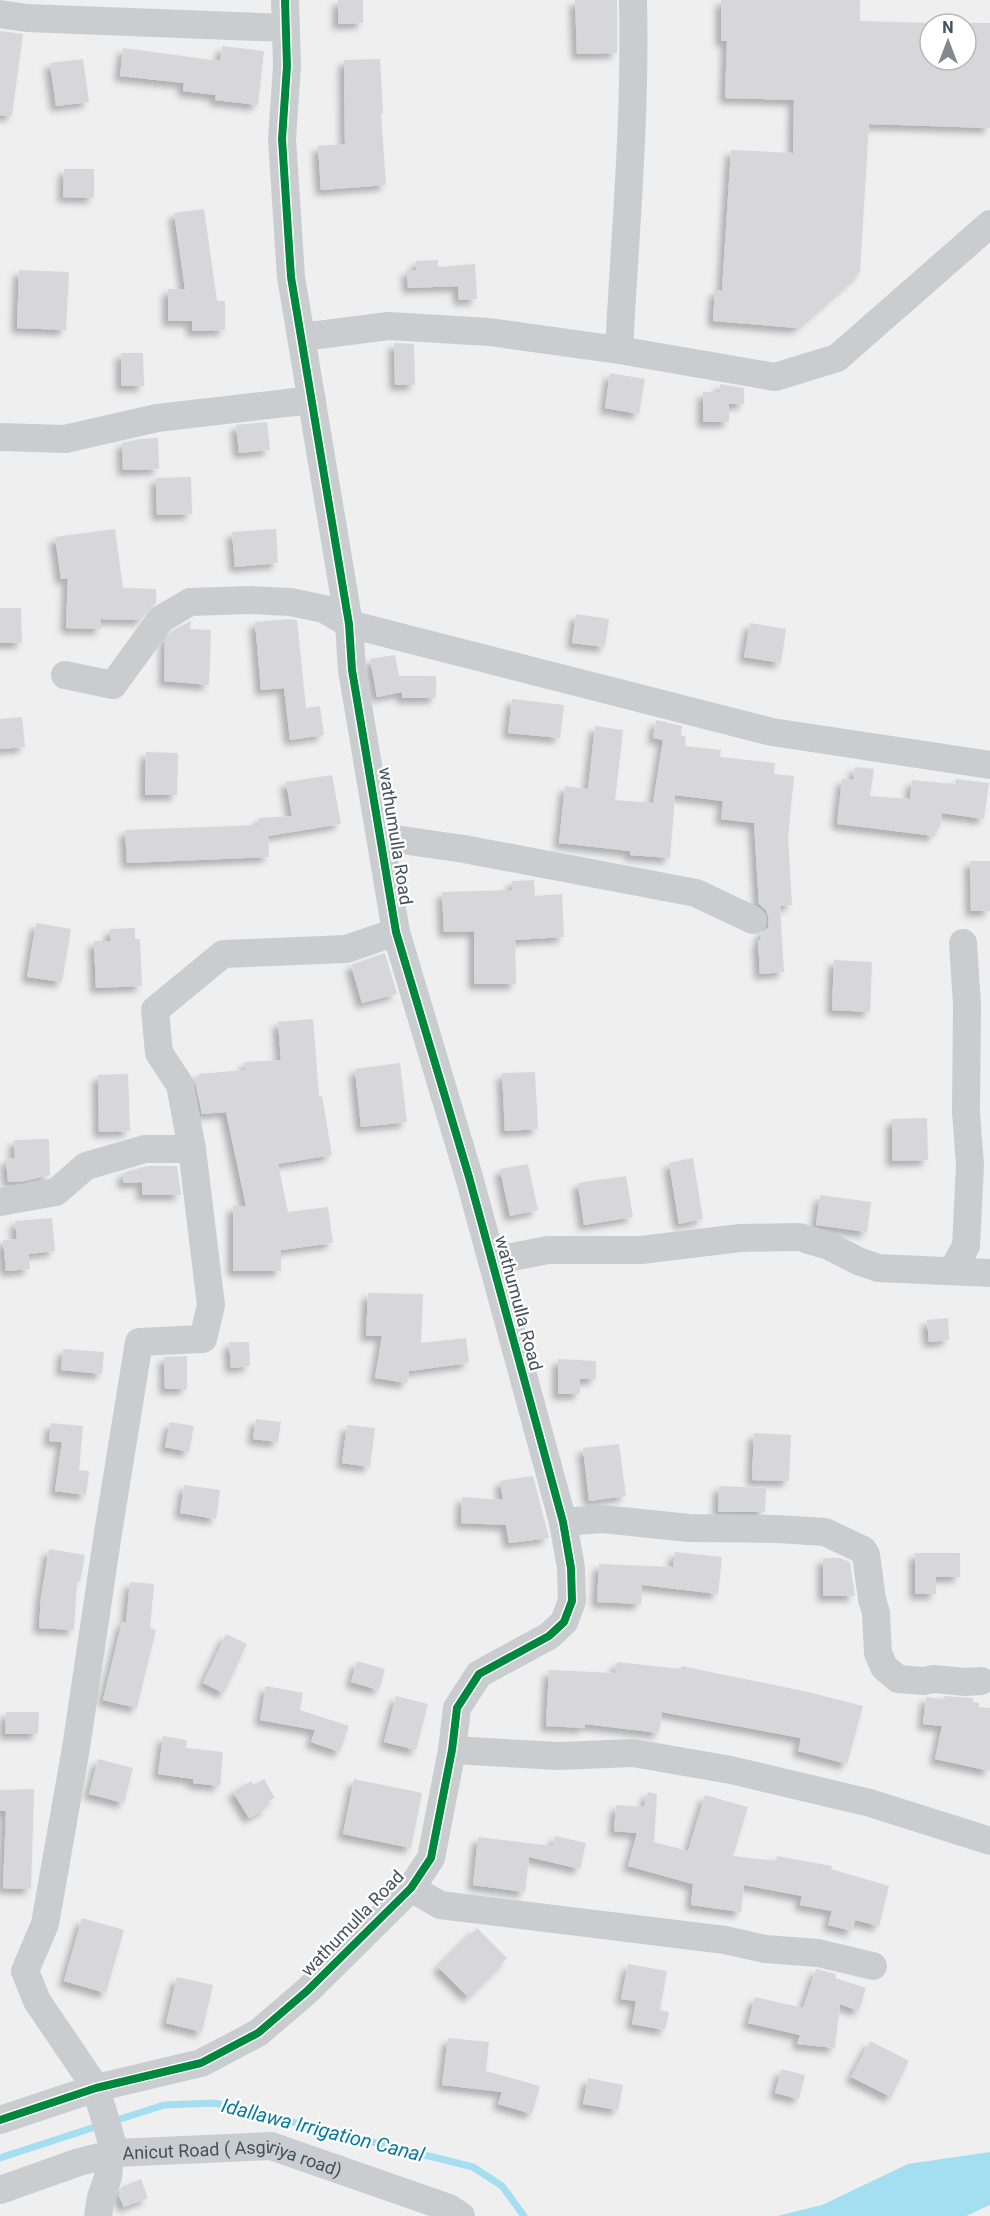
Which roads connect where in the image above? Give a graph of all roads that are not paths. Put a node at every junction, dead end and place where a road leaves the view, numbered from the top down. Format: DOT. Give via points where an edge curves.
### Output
graph roads {
  1 [pos="633,0"];
  2 [pos="0,14"];
  3 [pos="285,14"];
  4 [pos="990,224"];
  5 [pos="302,337"];
  6 [pos="619,350"];
  7 [pos="312,400"];
  8 [pos="0,437"];
  9 [pos="349,624"];
  10 [pos="65,675"];
  11 [pos="990,765"];
  12 [pos="381,837"];
  13 [pos="753,920"];
  14 [pos="396,932"];
  15 [pos="963,943"];
  16 [pos="192,1149"];
  17 [pos="0,1202"];
  18 [pos="492,1261"];
  19 [pos="952,1271"];
  20 [pos="990,1273"];
  21 [pos="563,1521"];
  22 [pos="981,1681"];
  23 [pos="452,1750"];
  24 [pos="990,1841"];
  25 [pos="411,1888"];
  26 [pos="873,1966"];
  27 [pos="13,1969"];
  28 [pos="99,2098"];
  29 [pos="0,2120"];
  30 [pos="112,2147"];
  31 [pos="0,2190"];
  32 [pos="98,2216"];
  33 [pos="461,2216"];
  1 -- 6 [label="street"];
  2 -- 3 [label="street" via="27,18"];
  3 -- 5 [label="street, wathumulla Road" via="287,66 282,139 291,277"];
  4 -- 6 [label="street" via="837,358 775,377"];
  5 -- 6 [label="street" via="389,326 489,332"];
  5 -- 7 [label="street, wathumulla Road"];
  7 -- 8 [label="street" via="157,418 65,439"];
  7 -- 9 [label="street, wathumulla Road"];
  9 -- 10 [label="street" via="324,609 290,602 190,602 161,619 113,685"];
  9 -- 11 [label="street" via="772,732"];
  9 -- 12 [label="street, wathumulla Road" via="352,670"];
  12 -- 13 [label="street" via="696,893"];
  12 -- 14 [label="street, wathumulla Road"];
  14 -- 16 [label="street" via="346,950 223,954 155,1010 159,1053 180,1085"];
  14 -- 18 [label="street, wathumulla Road"];
  15 -- 19 [label="street" via="970,1165 966,1246"];
  16 -- 17 [label="street" via="145,1149 86,1166 56,1192"];
  16 -- 27 [label="street" via="211,1305 203,1339 139,1342 45,1924"];
  18 -- 19 [label="street" via="548,1250 641,1250 740,1238 799,1237 878,1268"];
  18 -- 21 [label="street, wathumulla Road"];
  19 -- 20 [label="street"];
  21 -- 22 [label="street" via="602,1519 690,1528 825,1532 866,1555 878,1653 884,1667 898,1679"];
  21 -- 23 [label="street, wathumulla Road" via="572,1601 564,1622 549,1636 479,1674 457,1708"];
  23 -- 24 [label="street" via="558,1756 633,1753 730,1770 870,1803"];
  23 -- 25 [label="street, wathumulla Road" via="431,1858"];
  25 -- 26 [label="street" via="440,1905 818,1953"];
  25 -- 28 [label="street, wathumulla Road" via="307,1991 258,2033 201,2063"];
  27 -- 28 [label="street" via="38,2001"];
  28 -- 29 [label="street, wathumulla Road"];
  28 -- 30 [label="street"];
  30 -- 31 [label="street, Anicut Road ( Asgiriya road)"];
  30 -- 32 [label="street"];
  30 -- 33 [label="street, Anicut Road ( Asgiriya road)" via="271,2146 448,2208"];
}
